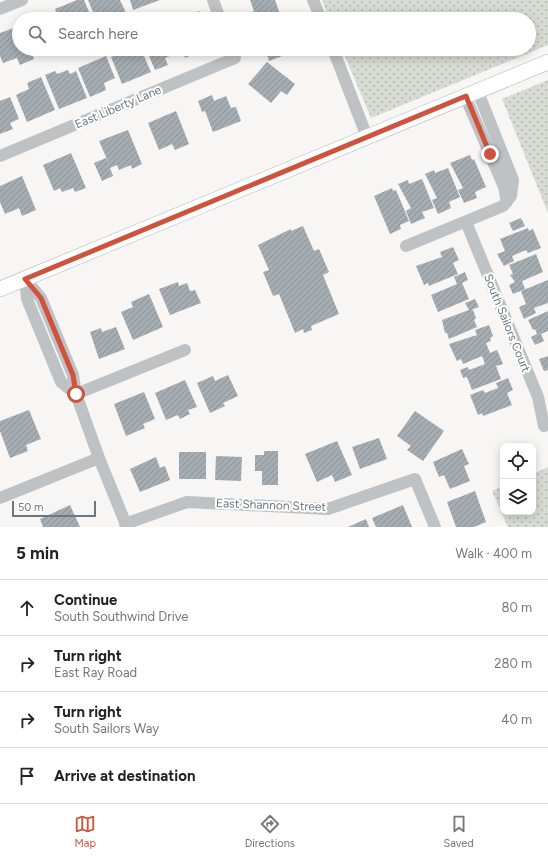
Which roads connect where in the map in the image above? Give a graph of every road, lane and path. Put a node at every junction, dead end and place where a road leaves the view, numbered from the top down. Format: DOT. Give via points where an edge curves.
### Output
graph roads {
  1 [pos="22,0"];
  2 [pos="213,0"];
  3 [pos="313,0"];
  4 [pos="0,9"];
  5 [pos="217,12"];
  6 [pos="318,12"];
  7 [pos="229,56"];
  8 [pos="335,56"];
  9 [pos="548,62"];
  10 [pos="472,94"];
  11 [pos="367,137"];
  12 [pos="0,156"];
  13 [pos="466,222"];
  14 [pos="406,246"];
  15 [pos="25,279"];
  16 [pos="0,289"];
  17 [pos="185,350"];
  18 [pos="76,394"];
  19 [pos="544,426"];
  20 [pos="99,458"];
  21 [pos="0,498"];
  22 [pos="126,525"];
  23 [pos="435,527"];
  1 -- 4 [label="street"];
  2 -- 5 [label="street"];
  3 -- 6 [label="street"];
  7 -- 12 [label="street, East Liberty Lane"];
  8 -- 11 [label="street"];
  9 -- 10 [label="main road"];
  10 -- 11 [label="main road"];
  10 -- 13 [label="street" via="495,152 507,202"];
  11 -- 15 [label="main road"];
  13 -- 14 [label="street"];
  13 -- 19 [label="street, South Sailors Court" via="538,397"];
  15 -- 16 [label="main road"];
  15 -- 18 [label="street" via="27,299 61,382"];
  17 -- 18 [label="street"];
  18 -- 20 [label="street"];
  20 -- 21 [label="street"];
  20 -- 22 [label="street"];
  22 -- 23 [label="street, East Shannon Street" via="187,502 328,509 415,479"];
}
